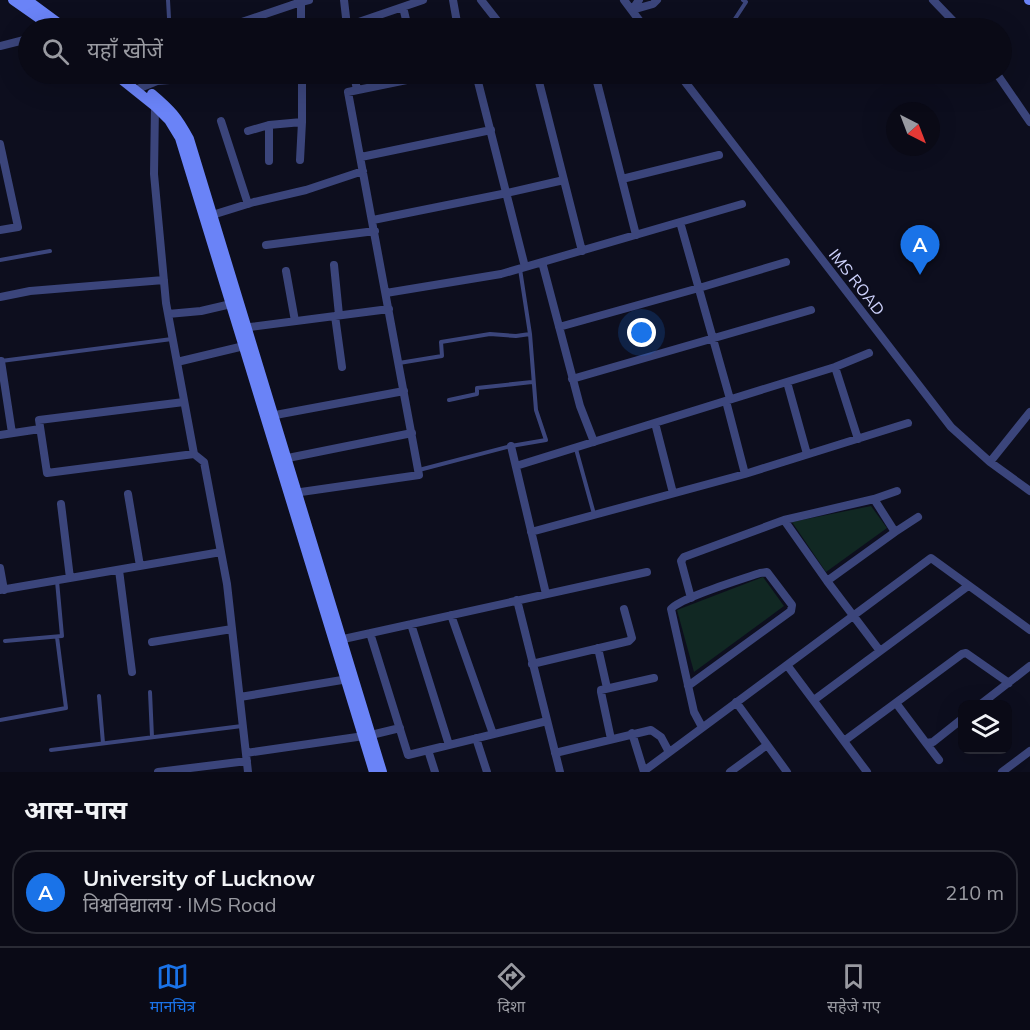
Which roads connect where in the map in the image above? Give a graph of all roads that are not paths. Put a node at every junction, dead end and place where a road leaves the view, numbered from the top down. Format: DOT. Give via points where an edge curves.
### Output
graph roads {
  1 [pos="13,0"];
  2 [pos="27,0"];
  3 [pos="168,0"];
  4 [pos="309,0"];
  5 [pos="344,0"];
  6 [pos="423,0"];
  7 [pos="453,0"];
  8 [pos="481,0"];
  9 [pos="624,0"];
  10 [pos="639,0"];
  11 [pos="657,0"];
  12 [pos="743,0"];
  13 [pos="933,0"];
  14 [pos="300,2"];
  15 [pos="403,7"];
  16 [pos="632,10"];
  17 [pos="39,18"];
  18 [pos="51,18"];
  19 [pos="169,18"];
  20 [pos="253,18"];
  21 [pos="301,18"];
  22 [pos="346,18"];
  23 [pos="372,18"];
  24 [pos="406,18"];
  25 [pos="456,18"];
  26 [pos="495,18"];
  27 [pos="638,18"];
  28 [pos="736,18"];
  29 [pos="950,18"];
  30 [pos="18,42"];
  31 [pos="0,46"];
  32 [pos="132,84"];
  33 [pos="135,84"];
  34 [pos="146,84"];
  35 [pos="302,84"];
  36 [pos="356,84"];
  37 [pos="381,84"];
  38 [pos="478,84"];
  39 [pos="540,84"];
  40 [pos="598,84"];
  41 [pos="687,84"];
  42 [pos="1004,84"];
  43 [pos="139,88"];
  44 [pos="357,90"];
  45 [pos="155,106"];
  46 [pos="221,122"];
  47 [pos="302,122"];
  48 [pos="1030,122"];
  49 [pos="269,125"];
  50 [pos="490,130"];
  51 [pos="248,131"];
  52 [pos="0,144"];
  53 [pos="719,155"];
  54 [pos="361,157"];
  55 [pos="300,160"];
  56 [pos="269,161"];
  57 [pos="363,171"];
  58 [pos="622,179"];
  59 [pos="564,180"];
  60 [pos="507,193"];
  61 [pos="248,204"];
  62 [pos="742,204"];
  63 [pos="208,216"];
  64 [pos="373,220"];
  65 [pos="680,222"];
  66 [pos="0,230"];
  67 [pos="375,231"];
  68 [pos="636,235"];
  69 [pos="266,245"];
  70 [pos="50,251"];
  71 [pos="582,251"];
  72 [pos="0,260"];
  73 [pos="542,262"];
  74 [pos="786,262"];
  75 [pos="334,265"];
  76 [pos="523,268"];
  77 [pos="286,271"];
  78 [pos="164,280"];
  79 [pos="699,288"];
  80 [pos="386,293"];
  81 [pos="0,297"];
  82 [pos="231,304"];
  83 [pos="389,309"];
  84 [pos="811,310"];
  85 [pos="168,314"];
  86 [pos="337,316"];
  87 [pos="295,321"];
  88 [pos="242,327"];
  89 [pos="559,327"];
  90 [pos="530,334"];
  91 [pos="713,338"];
  92 [pos="173,339"];
  93 [pos="244,346"];
  94 [pos="869,353"];
  95 [pos="1,361"];
  96 [pos="177,362"];
  97 [pos="399,363"];
  98 [pos="342,367"];
  99 [pos="835,367"];
  100 [pos="572,379"];
  101 [pos="532,382"];
  102 [pos="787,382"];
  103 [pos="404,391"];
  104 [pos="449,400"];
  105 [pos="728,400"];
  106 [pos="184,402"];
  107 [pos="1030,412"];
  108 [pos="269,416"];
  109 [pos="655,423"];
  110 [pos="908,423"];
  111 [pos="40,429"];
  112 [pos="12,433"];
  113 [pos="412,433"];
  114 [pos="0,435"];
  115 [pos="858,439"];
  116 [pos="594,442"];
  117 [pos="511,446"];
  118 [pos="576,448"];
  119 [pos="194,454"];
  120 [pos="807,454"];
  121 [pos="283,459"];
  122 [pos="990,462"];
  123 [pos="516,466"];
  124 [pos="418,470"];
  125 [pos="745,474"];
  126 [pos="897,490"];
  127 [pos="1030,491"];
  128 [pos="293,493"];
  129 [pos="673,493"];
  130 [pos="128,494"];
  131 [pos="874,499"];
  132 [pos="61,504"];
  133 [pos="594,515"];
  134 [pos="918,517"];
  135 [pos="784,520"];
  136 [pos="531,532"];
  137 [pos="895,532"];
  138 [pos="221,552"];
  139 [pos="140,566"];
  140 [pos="0,568"];
  141 [pos="119,570"];
  142 [pos="647,572"];
  143 [pos="70,578"];
  144 [pos="57,580"];
  145 [pos="827,580"];
  146 [pos="968,586"];
  147 [pos="2,590"];
  148 [pos="546,594"];
  149 [pos="691,598"];
  150 [pos="517,600"];
  151 [pos="624,609"];
  152 [pos="451,615"];
  153 [pos="853,616"];
  154 [pos="411,624"];
  155 [pos="232,629"];
  156 [pos="1030,630"];
  157 [pos="370,633"];
  158 [pos="57,637"];
  159 [pos="338,640"];
  160 [pos="5,641"];
  161 [pos="152,642"];
  162 [pos="598,648"];
  163 [pos="880,651"];
  164 [pos="532,664"];
  165 [pos="787,665"];
  166 [pos="1030,666"];
  167 [pos="132,672"];
  168 [pos="654,678"];
  169 [pos="350,679"];
  170 [pos="1009,683"];
  171 [pos="688,686"];
  172 [pos="607,688"];
  173 [pos="150,692"];
  174 [pos="99,696"];
  175 [pos="240,696"];
  176 [pos="813,700"];
  177 [pos="987,700"];
  178 [pos="736,702"];
  179 [pos="896,703"];
  180 [pos="0,720"];
  181 [pos="547,721"];
  182 [pos="958,723"];
  183 [pos="243,726"];
  184 [pos="702,727"];
  185 [pos="400,728"];
  186 [pos="632,733"];
  187 [pos="493,734"];
  188 [pos="367,735"];
  189 [pos="152,737"];
  190 [pos="476,738"];
  191 [pos="610,739"];
  192 [pos="844,741"];
  193 [pos="103,743"];
  194 [pos="926,743"];
  195 [pos="449,745"];
  196 [pos="767,745"];
  197 [pos="51,750"];
  198 [pos="428,750"];
  199 [pos="1030,751"];
  200 [pos="669,752"];
  201 [pos="555,753"];
  202 [pos="247,757"];
  203 [pos="939,760"];
  204 [pos="178,771"];
  205 [pos="644,771"];
  206 [pos="158,772"];
  207 [pos="249,772"];
  208 [pos="374,772"];
  209 [pos="382,772"];
  210 [pos="435,772"];
  211 [pos="487,772"];
  212 [pos="560,772"];
  213 [pos="730,772"];
  214 [pos="787,772"];
  215 [pos="867,772"];
  216 [pos="1002,772"];
  1 -- 17 [label="street"];
  2 -- 18 [label="street"];
  3 -- 19 [label="lane"];
  4 -- 14 [label="street"];
  5 -- 22 [label="street"];
  6 -- 15 [label="street"];
  7 -- 25 [label="street"];
  8 -- 26 [label="street"];
  9 -- 16 [label="street"];
  10 -- 16 [label="street"];
  11 -- 16 [label="street"];
  12 -- 28 [label="lane" via="746,2"];
  13 -- 29 [label="street"];
  14 -- 20 [label="street"];
  14 -- 21 [label="street"];
  15 -- 23 [label="street"];
  15 -- 24 [label="street"];
  16 -- 27 [label="street"];
  30 -- 31 [label="street"];
  32 -- 43 [label="street"];
  33 -- 43 [label="street"];
  34 -- 43 [label="street"];
  35 -- 47 [label="street"];
  36 -- 44 [label="street"];
  37 -- 44 [label="street"];
  38 -- 50 [label="street"];
  39 -- 59 [label="street"];
  40 -- 58 [label="street"];
  41 -- 122 [label="street, IMS ROAD" via="951,427"];
  42 -- 48 [label="street"];
  43 -- 45 [label="street"];
  43 -- 63 [label="street" via="171,110 180,122 189,139"];
  44 -- 54 [label="street" via="348,92"];
  45 -- 63 [label="street" via="180,138"];
  45 -- 78 [label="street" via="154,174"];
  46 -- 61 [label="street"];
  47 -- 49 [label="street"];
  47 -- 55 [label="street"];
  49 -- 51 [label="street"];
  49 -- 56 [label="street"];
  50 -- 54 [label="street"];
  50 -- 60 [label="street"];
  52 -- 66 [label="street" via="18,226"];
  53 -- 58 [label="street"];
  54 -- 57 [label="street"];
  57 -- 61 [label="street"];
  57 -- 64 [label="street"];
  58 -- 68 [label="street"];
  59 -- 60 [label="street"];
  59 -- 71 [label="street"];
  60 -- 64 [label="street"];
  60 -- 76 [label="street"];
  61 -- 63 [label="street"];
  62 -- 65 [label="street"];
  63 -- 82 [label="street"];
  63 -- 88 [label="street"];
  64 -- 67 [label="street"];
  65 -- 68 [label="street"];
  65 -- 79 [label="street"];
  67 -- 69 [label="street"];
  67 -- 80 [label="street"];
  68 -- 71 [label="street"];
  70 -- 72 [label="lane"];
  71 -- 73 [label="street"];
  73 -- 76 [label="street"];
  73 -- 89 [label="street"];
  74 -- 79 [label="street"];
  75 -- 86 [label="street"];
  76 -- 80 [label="street"];
  76 -- 90 [label="lane"];
  77 -- 87 [label="street"];
  78 -- 81 [label="street"];
  78 -- 85 [label="street"];
  79 -- 89 [label="street"];
  79 -- 91 [label="street"];
  80 -- 83 [label="street"];
  82 -- 85 [label="street"];
  82 -- 88 [label="street"];
  83 -- 86 [label="street"];
  83 -- 97 [label="street"];
  84 -- 91 [label="street"];
  85 -- 92 [label="street"];
  86 -- 87 [label="street"];
  86 -- 98 [label="street"];
  87 -- 88 [label="street"];
  88 -- 93 [label="street"];
  88 -- 108 [label="street"];
  89 -- 100 [label="street"];
  90 -- 97 [label="lane" via="490,334 441,342 442,356"];
  90 -- 101 [label="lane"];
  91 -- 100 [label="street"];
  91 -- 105 [label="street"];
  92 -- 95 [label="lane"];
  92 -- 96 [label="street"];
  93 -- 96 [label="street"];
  93 -- 108 [label="street"];
  94 -- 99 [label="street"];
  95 -- 112 [label="street"];
  96 -- 106 [label="street"];
  97 -- 103 [label="street"];
  99 -- 102 [label="street"];
  99 -- 115 [label="street"];
  100 -- 116 [label="street"];
  101 -- 104 [label="lane" via="477,388 477,394"];
  101 -- 117 [label="lane" via="546,440"];
  102 -- 105 [label="street"];
  102 -- 120 [label="street"];
  103 -- 108 [label="street"];
  103 -- 113 [label="street"];
  105 -- 109 [label="street"];
  105 -- 125 [label="street"];
  106 -- 111 [label="street" via="39,420"];
  106 -- 119 [label="street"];
  107 -- 122 [label="street"];
  108 -- 121 [label="street"];
  109 -- 116 [label="street"];
  109 -- 129 [label="street"];
  110 -- 115 [label="street"];
  111 -- 112 [label="street"];
  111 -- 119 [label="street" via="47,473"];
  112 -- 114 [label="street"];
  113 -- 121 [label="street"];
  113 -- 124 [label="street"];
  115 -- 120 [label="street"];
  116 -- 118 [label="street"];
  117 -- 123 [label="street"];
  117 -- 124 [label="lane"];
  118 -- 123 [label="street"];
  118 -- 133 [label="lane"];
  119 -- 138 [label="street" via="204,462"];
  120 -- 125 [label="street"];
  121 -- 128 [label="street"];
  122 -- 127 [label="street, IMS ROAD"];
  123 -- 136 [label="street"];
  124 -- 128 [label="street" via="419,475"];
  125 -- 129 [label="street"];
  126 -- 131 [label="street"];
  128 -- 159 [label="street"];
  129 -- 133 [label="street"];
  130 -- 139 [label="street"];
  131 -- 135 [label="street"];
  131 -- 137 [label="street"];
  132 -- 143 [label="street"];
  133 -- 136 [label="street"];
  134 -- 137 [label="street"];
  135 -- 145 [label="street"];
  135 -- 149 [label="street" via="684,557 681,561"];
  136 -- 148 [label="street"];
  137 -- 145 [label="street"];
  138 -- 139 [label="street"];
  138 -- 155 [label="street"];
  139 -- 141 [label="street"];
  140 -- 147 [label="street"];
  141 -- 143 [label="street"];
  141 -- 167 [label="street"];
  142 -- 148 [label="street"];
  143 -- 144 [label="street"];
  144 -- 147 [label="street"];
  144 -- 158 [label="lane" via="62,636"];
  145 -- 153 [label="street"];
  146 -- 153 [label="street" via="931,558"];
  146 -- 156 [label="street"];
  146 -- 163 [label="street"];
  148 -- 150 [label="street"];
  149 -- 171 [label="street" via="671,609"];
  149 -- 171 [label="street" via="766,573 792,605 790,611"];
  150 -- 152 [label="street"];
  150 -- 164 [label="street"];
  151 -- 162 [label="street" via="632,638"];
  152 -- 154 [label="street"];
  152 -- 187 [label="street"];
  153 -- 163 [label="street"];
  153 -- 165 [label="street"];
  154 -- 157 [label="street"];
  154 -- 195 [label="street"];
  155 -- 161 [label="street"];
  155 -- 175 [label="street"];
  157 -- 159 [label="street"];
  157 -- 185 [label="street"];
  158 -- 160 [label="lane"];
  158 -- 180 [label="lane" via="66,708"];
  159 -- 169 [label="street"];
  162 -- 164 [label="street"];
  162 -- 172 [label="street"];
  163 -- 176 [label="street"];
  164 -- 181 [label="street"];
  165 -- 176 [label="street"];
  165 -- 178 [label="street"];
  166 -- 170 [label="street"];
  168 -- 172 [label="street"];
  169 -- 175 [label="street"];
  169 -- 188 [label="street"];
  170 -- 177 [label="street"];
  170 -- 179 [label="street" via="966,653"];
  171 -- 184 [label="street"];
  172 -- 191 [label="street" via="601,692"];
  173 -- 189 [label="lane"];
  174 -- 193 [label="lane"];
  175 -- 183 [label="street"];
  176 -- 192 [label="street"];
  178 -- 184 [label="street"];
  178 -- 196 [label="street"];
  179 -- 192 [label="street"];
  179 -- 194 [label="street"];
  181 -- 187 [label="street"];
  181 -- 201 [label="street"];
  182 -- 194 [label="street"];
  183 -- 189 [label="lane"];
  183 -- 202 [label="street"];
  184 -- 200 [label="street"];
  185 -- 188 [label="street"];
  185 -- 198 [label="street" via="408,755"];
  186 -- 191 [label="street"];
  186 -- 200 [label="street" via="651,730 661,737"];
  186 -- 205 [label="street"];
  187 -- 190 [label="street"];
  188 -- 202 [label="street"];
  188 -- 208 [label="street"];
  188 -- 209 [label="street"];
  189 -- 193 [label="lane"];
  190 -- 195 [label="street"];
  190 -- 211 [label="street"];
  191 -- 201 [label="street"];
  192 -- 215 [label="street"];
  193 -- 197 [label="lane"];
  194 -- 203 [label="street"];
  195 -- 198 [label="street"];
  196 -- 213 [label="street"];
  196 -- 214 [label="street"];
  198 -- 210 [label="street"];
  199 -- 216 [label="street"];
  200 -- 205 [label="street"];
  201 -- 212 [label="street"];
  202 -- 204 [label="street"];
  202 -- 207 [label="street"];
  204 -- 206 [label="street"];
}
